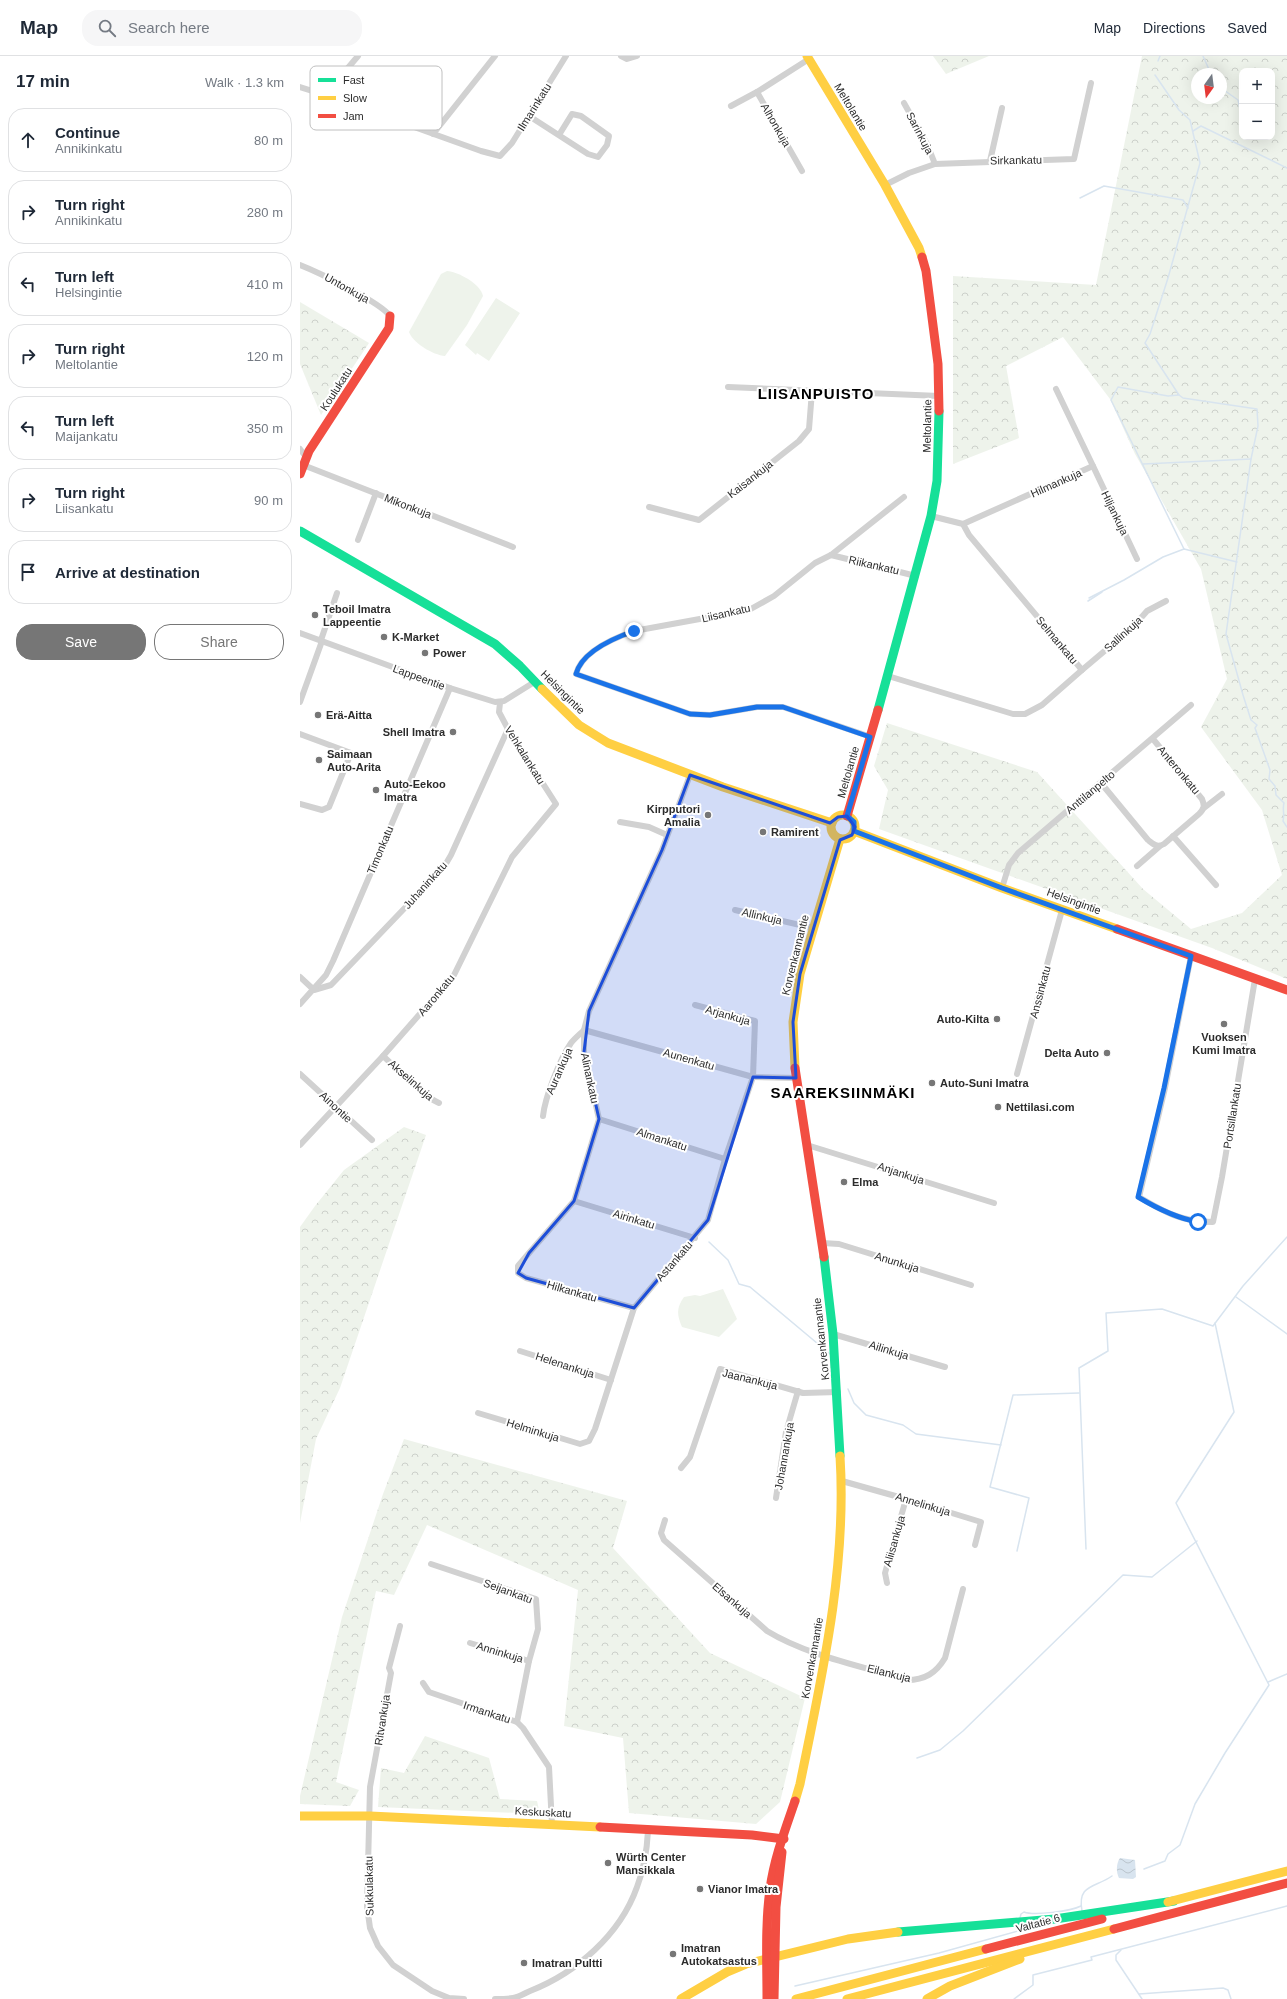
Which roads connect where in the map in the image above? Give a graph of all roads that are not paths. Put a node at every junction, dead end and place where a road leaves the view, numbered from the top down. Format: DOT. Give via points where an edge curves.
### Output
graph roads {
  1 [pos="358,56"];
  2 [pos="495,56"];
  3 [pos="566,56"];
  4 [pos="621,56"];
  5 [pos="637,56"];
  6 [pos="808,58"];
  7 [pos="350,66"];
  8 [pos="1091,83"];
  9 [pos="300,87"];
  10 [pos="310,90"];
  11 [pos="756,92"];
  12 [pos="904,103"];
  13 [pos="731,106"];
  14 [pos="1002,108"];
  15 [pos="529,116"];
  16 [pos="442,123"];
  17 [pos="422,130"];
  18 [pos="436,130"];
  19 [pos="433,134"];
  20 [pos="559,135"];
  21 [pos="990,161"];
  22 [pos="935,164"];
  23 [pos="802,171"];
  24 [pos="885,185"];
  25 [pos="300,265"];
  26 [pos="390,316"];
  27 [pos="728,387"];
  28 [pos="1056,389"];
  29 [pos="812,391"];
  30 [pos="939,396"];
  31 [pos="300,449"];
  32 [pos="305,461"];
  33 [pos="1093,466"];
  34 [pos="300,474"];
  35 [pos="376,493"];
  36 [pos="904,497"];
  37 [pos="649,507"];
  38 [pos="931,516"];
  39 [pos="963,524"];
  40 [pos="300,531"];
  41 [pos="358,540"];
  42 [pos="513,547"];
  43 [pos="831,555"];
  44 [pos="1137,559"];
  45 [pos="916,576"];
  46 [pos="337,593"];
  47 [pos="1166,601"];
  48 [pos="300,633"];
  49 [pos="321,641"];
  50 [pos="1082,670"];
  51 [pos="888,676"];
  52 [pos="536,682"];
  53 [pos="450,688"];
  54 [pos="300,702"];
  55 [pos="500,703"];
  56 [pos="1191,705"];
  57 [pos="508,729"];
  58 [pos="300,734"];
  59 [pos="870,737"];
  60 [pos="1153,739"];
  61 [pos="690,775"];
  62 [pos="1101,782"];
  63 [pos="1222,794"];
  64 [pos="300,804"];
  65 [pos="556,804"];
  66 [pos="1204,808"];
  67 [pos="847,816"];
  68 [pos="620,822"];
  69 [pos="832,823"];
  70 [pos="854,831"];
  71 [pos="667,835"];
  72 [pos="1173,836"];
  73 [pos="840,838"];
  74 [pos="1160,846"];
  75 [pos="1137,866"];
  76 [pos="1216,885"];
  77 [pos="1002,888"];
  78 [pos="734,910"];
  79 [pos="1062,910"];
  80 [pos="813,928"];
  81 [pos="1191,956"];
  82 [pos="300,977"];
  83 [pos="1255,979"];
  84 [pos="314,990"];
  85 [pos="1287,990"];
  86 [pos="300,1004"];
  87 [pos="695,1005"];
  88 [pos="584,1030"];
  89 [pos="384,1056"];
  90 [pos="300,1074"];
  91 [pos="1017,1074"];
  92 [pos="753,1078"];
  93 [pos="796,1078"];
  94 [pos="439,1102"];
  95 [pos="334,1106"];
  96 [pos="543,1116"];
  97 [pos="599,1119"];
  98 [pos="372,1140"];
  99 [pos="300,1145"];
  100 [pos="807,1145"];
  101 [pos="726,1159"];
  102 [pos="574,1201"];
  103 [pos="994,1203"];
  104 [pos="695,1238"];
  105 [pos="822,1243"];
  106 [pos="518,1266"];
  107 [pos="972,1285"];
  108 [pos="634,1308"];
  109 [pos="833,1334"];
  110 [pos="520,1351"];
  111 [pos="945,1367"];
  112 [pos="611,1380"];
  113 [pos="798,1391"];
  114 [pos="838,1392"];
  115 [pos="478,1413"];
  116 [pos="589,1441"];
  117 [pos="681,1468"];
  118 [pos="842,1481"];
  119 [pos="776,1498"];
  120 [pos="906,1499"];
  121 [pos="665,1520"];
  122 [pos="975,1545"];
  123 [pos="431,1564"];
  124 [pos="887,1583"];
  125 [pos="963,1589"];
  126 [pos="400,1626"];
  127 [pos="470,1643"];
  128 [pos="826,1656"];
  129 [pos="529,1661"];
  130 [pos="422,1683"];
  131 [pos="517,1722"];
  132 [pos="300,1816"];
  133 [pos="370,1816"];
  134 [pos="552,1825"];
  135 [pos="648,1830"];
  136 [pos="784,1839"];
  137 [pos="1287,1872"];
  138 [pos="1287,1883"];
  139 [pos="1174,1901"];
  140 [pos="1095,1933"];
  141 [pos="771,1957"];
  142 [pos="771,1984"];
  143 [pos="464,1999"];
  144 [pos="495,1999"];
  145 [pos="681,1999"];
  146 [pos="767,1999"];
  147 [pos="774,1999"];
  148 [pos="796,1999"];
  149 [pos="847,1999"];
  150 [pos="927,1999"];
  1 -- 7 [label="street"];
  2 -- 16 [label="street"];
  3 -- 15 [label="street, Ilmarinkatu"];
  4 -- 5 [label="street" via="627,59"];
  6 -- 11 [label="street, Alhonkuja"];
  6 -- 24 [label="main road, Meltolantie"];
  8 -- 21 [label="street, Sirkankatu" via="1074,159"];
  9 -- 10 [label="street"];
  11 -- 13 [label="street"];
  11 -- 23 [label="street, Alhonkuja"];
  12 -- 22 [label="street, Sarinkuja"];
  14 -- 21 [label="street"];
  15 -- 19 [label="street, Ilmarinkatu" via="512,143 500,156"];
  15 -- 20 [label="street"];
  17 -- 19 [label="street"];
  18 -- 19 [label="street"];
  20 -- 20 [label="street" via="588,154 598,157 607,145 609,136 580,116 572,114"];
  21 -- 22 [label="street, Sirkankatu"];
  22 -- 24 [label="street, Sirkankatu"];
  24 -- 30 [label="main road, Meltolantie" via="919,248 926,271 938,360"];
  25 -- 26 [label="street, Untonkuja" via="344,286 383,309"];
  26 -- 32 [label="main road, Koulukatu" via="389,328"];
  27 -- 29 [label="street"];
  28 -- 33 [label="street, Hilmankuja"];
  29 -- 30 [label="street"];
  29 -- 37 [label="street, Kaisankuja" via="809,429 799,441 699,520"];
  30 -- 38 [label="main road, Meltolantie" via="937,481"];
  31 -- 32 [label="street"];
  32 -- 34 [label="main road, Koulukatu"];
  32 -- 35 [label="street, Mikonkuja"];
  33 -- 39 [label="street, Hilmankuja"];
  33 -- 44 [label="street, Hiljankuja"];
  35 -- 41 [label="street"];
  35 -- 42 [label="street, Mikonkuja"];
  36 -- 43 [label="street, Liisankatu"];
  38 -- 39 [label="street"];
  38 -- 45 [label="main road, Meltolantie"];
  39 -- 50 [label="street, Selmankatu" via="969,535"];
  40 -- 52 [label="main road, Helsingintie" via="472,630 510,656"];
  43 -- 45 [label="street, Riikankatu"];
  43 -- 59 [label="street, Liisankatu" via="815,563 774,596 749,610 634,631 616,637 592,652 576,674 690,714 710,715 757,707 783,707"];
  45 -- 51 [label="main road, Meltolantie"];
  46 -- 49 [label="street"];
  47 -- 50 [label="street, Sallinkuja" via="1148,611"];
  48 -- 49 [label="street, Lappeentie"];
  49 -- 53 [label="street, Lappeentie"];
  49 -- 54 [label="street"];
  50 -- 51 [label="street, Selmankatu" via="1042,705 1025,714 998,710"];
  51 -- 59 [label="main road, Meltolantie"];
  52 -- 55 [label="street"];
  52 -- 61 [label="main road, Helsingintie" via="564,712 606,742"];
  53 -- 55 [label="street, Lappeentie"];
  53 -- 84 [label="street, Timonkatu" via="333,961"];
  55 -- 57 [label="street, Vehkalankatu" via="499,712"];
  56 -- 60 [label="street, Anttilanpelto"];
  57 -- 65 [label="street, Vehkalankatu"];
  57 -- 84 [label="street, Juhaninkatu" via="444,867 331,985"];
  58 -- 64 [label="street" via="351,753 329,807 322,810"];
  59 -- 67 [label="main road, Meltolantie"];
  60 -- 62 [label="street, Anttilanpelto"];
  60 -- 66 [label="street, Anteronkatu" via="1202,799"];
  61 -- 69 [label="main road, Helsingintie"];
  61 -- 71 [label="street, Alinankatu"];
  62 -- 74 [label="street" via="1148,840"];
  62 -- 77 [label="street, Anttilanpelto" via="1013,859"];
  63 -- 66 [label="street"];
  65 -- 89 [label="street, Aaronkatu" via="512,857 454,976"];
  66 -- 72 [label="street, Anteronkatu"];
  67 -- 69 [label="main road" via="838,817"];
  67 -- 70 [label="main road" via="854,822"];
  68 -- 71 [label="street" via="649,827"];
  69 -- 73 [label="main road" via="833,833"];
  70 -- 73 [label="main road" via="849,838"];
  70 -- 77 [label="main road, Helsingintie"];
  71 -- 88 [label="street, Alinankatu" via="589,1011"];
  72 -- 74 [label="street, Anteronkatu"];
  72 -- 76 [label="street"];
  73 -- 80 [label="main road, Korvenkannantie"];
  74 -- 75 [label="street, Anteronkatu"];
  77 -- 79 [label="main road, Helsingintie"];
  78 -- 80 [label="street, Allinkuja"];
  79 -- 81 [label="main road, Helsingintie"];
  79 -- 91 [label="street, Anssinkatu"];
  80 -- 93 [label="main road, Korvenkannantie" via="795,1000 793,1040"];
  81 -- 83 [label="main road, Helsingintie"];
  81 -- 83 [label="street, Portsillankatu" via="1138,1197 1181,1219 1212,1222 1222,1177"];
  82 -- 84 [label="street"];
  83 -- 85 [label="main road, Helsingintie"];
  84 -- 86 [label="street, Timonkatu"];
  87 -- 92 [label="street, Arjankuja" via="755,1021"];
  88 -- 92 [label="street, Aunenkatu"];
  88 -- 96 [label="street, Aurankuja" via="571,1044 560,1065 544,1102"];
  88 -- 97 [label="street, Alinankatu" via="584,1052"];
  89 -- 94 [label="street, Akselinkuja" via="432,1100"];
  89 -- 95 [label="street, Aaronkatu"];
  90 -- 95 [label="street, Ainontie"];
  92 -- 93 [label="street, Aunenkatu"];
  92 -- 101 [label="street, Astankatu"];
  93 -- 100 [label="main road, Korvenkannantie"];
  95 -- 98 [label="street, Ainontie"];
  95 -- 99 [label="street, Aaronkatu"];
  97 -- 101 [label="street, Almankatu"];
  97 -- 102 [label="street, Alinankatu"];
  100 -- 103 [label="street, Anjankuja"];
  100 -- 105 [label="main road, Korvenkannantie"];
  101 -- 104 [label="street, Astankatu" via="708,1220"];
  102 -- 104 [label="street, Airinkatu"];
  102 -- 106 [label="street, Alinankatu"];
  104 -- 108 [label="street, Astankatu"];
  105 -- 107 [label="street, Anunkuja" via="839,1244"];
  105 -- 109 [label="main road, Korvenkannantie"];
  106 -- 108 [label="street, Hilkankatu" via="518,1273 526,1278"];
  108 -- 112 [label="street, Astankatu"];
  109 -- 111 [label="street, Ailinkuja"];
  109 -- 114 [label="main road, Korvenkannantie"];
  110 -- 112 [label="street, Helenankuja"];
  112 -- 116 [label="street, Astankatu"];
  113 -- 114 [label="street, Jaanankuja"];
  113 -- 117 [label="street, Jaanankuja" via="720,1369 690,1457"];
  113 -- 119 [label="street, Johannankuja" via="786,1432"];
  114 -- 118 [label="main road, Korvenkannantie"];
  115 -- 116 [label="street, Helminkuja" via="580,1444"];
  118 -- 120 [label="street, Annelinkuja"];
  118 -- 128 [label="main road, Korvenkannantie" via="840,1551"];
  120 -- 122 [label="street, Annelinkuja" via="981,1522"];
  120 -- 124 [label="street, Aliisankuja" via="885,1573"];
  121 -- 128 [label="street, Elsankuja" via="662,1533 664,1540 767,1631 784,1641"];
  123 -- 129 [label="street, Seijankatu" via="536,1600 538,1629"];
  125 -- 128 [label="street, Eilankuja" via="945,1658 936,1670 925,1678 907,1680"];
  126 -- 133 [label="street, Ritvankuja" via="389,1668 391,1673 371,1774"];
  127 -- 129 [label="street, Anninkuja"];
  128 -- 136 [label="main road, Korvenkannantie" via="800,1784"];
  129 -- 131 [label="street, Seijankatu"];
  130 -- 131 [label="street, Irmankatu" via="429,1692"];
  131 -- 134 [label="street, Irmankatu" via="549,1767"];
  132 -- 133 [label="main road, Keskuskatu"];
  133 -- 134 [label="main road, Keskuskatu"];
  133 -- 143 [label="street, Sukkulakatu" via="367,1906 370,1928 378,1946 393,1965 432,1991 449,1998"];
  134 -- 135 [label="main road, Keskuskatu"];
  135 -- 136 [label="main road, Keskuskatu"];
  135 -- 144 [label="street" via="645,1859 633,1897 618,1923 597,1950 547,1985 514,1998"];
  136 -- 141 [label="main road, Korvenkannantie"];
  137 -- 139 [label="main road, Valtatie 6"];
  138 -- 140 [label="main road"];
  139 -- 141 [label="main road" via="1055,1919 878,1934"];
  139 -- 148 [label="main road, Valtatie 6"];
  140 -- 149 [label="main road"];
  140 -- 150 [label="main road" via="977,1975"];
  141 -- 142 [label="main road, Korvenkannantie"];
  141 -- 145 [label="main road" via="727,1972"];
  142 -- 146 [label="main road, Korvenkannantie"];
  142 -- 147 [label="main road, Korvenkannantie"];
}
